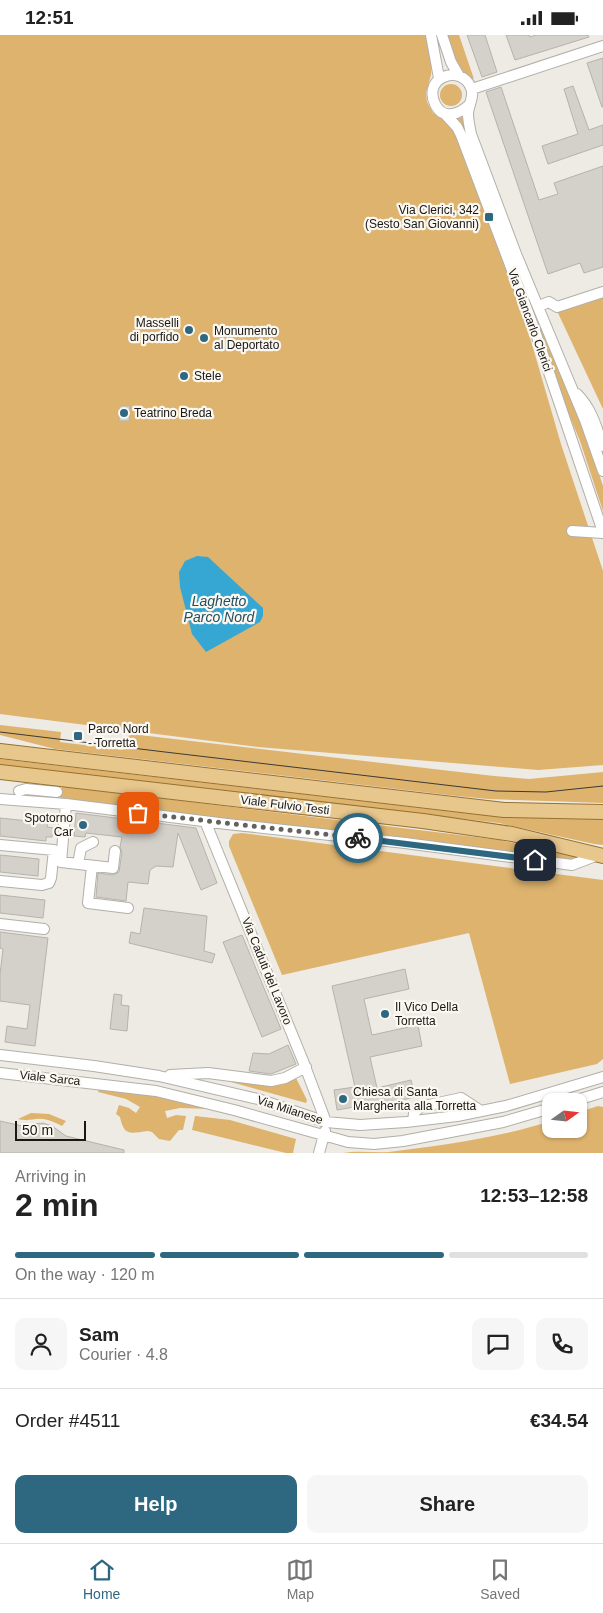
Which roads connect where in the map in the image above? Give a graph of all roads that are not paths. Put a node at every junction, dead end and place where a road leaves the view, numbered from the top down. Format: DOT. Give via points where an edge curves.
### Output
graph roads {
  1 [pos="431,35"];
  2 [pos="442,35"];
  3 [pos="603,46"];
  4 [pos="458,76"];
  5 [pos="439,78"];
  6 [pos="472,89"];
  7 [pos="470,104"];
  8 [pos="445,114"];
  9 [pos="603,292"];
  10 [pos="539,306"];
  11 [pos="573,390"];
  12 [pos="603,446"];
  13 [pos="603,471"];
  14 [pos="572,531"];
  15 [pos="603,532"];
  16 [pos="0,744"];
  17 [pos="0,751"];
  18 [pos="20,753"];
  19 [pos="0,772"];
  20 [pos="38,790"];
  21 [pos="19,791"];
  22 [pos="57,792"];
  23 [pos="0,799"];
  24 [pos="37,802"];
  25 [pos="66,804"];
  26 [pos="603,812"];
  27 [pos="205,821"];
  28 [pos="93,842"];
  29 [pos="0,845"];
  30 [pos="115,851"];
  31 [pos="602,856"];
  32 [pos="78,864"];
  33 [pos="92,866"];
  34 [pos="0,881"];
  35 [pos="128,908"];
  36 [pos="0,924"];
  37 [pos="44,929"];
  38 [pos="1,1055"];
  39 [pos="94,1065"];
  40 [pos="306,1067"];
  41 [pos="0,1073"];
  42 [pos="159,1076"];
  43 [pos="603,1077"];
  44 [pos="100,1084"];
  45 [pos="603,1092"];
  46 [pos="588,1097"];
  47 [pos="481,1111"];
  48 [pos="542,1111"];
  49 [pos="413,1121"];
  50 [pos="326,1122"];
  51 [pos="324,1136"];
  52 [pos="319,1153"];
  1 -- 5 [label="street"];
  2 -- 4 [label="street"];
  3 -- 6 [label="street"];
  4 -- 5 [label="street"];
  4 -- 6 [label="street"];
  5 -- 8 [label="street" via="432,93 438,110"];
  6 -- 7 [label="street"];
  7 -- 8 [label="street" via="454,115"];
  7 -- 10 [label="street, Via Giancarlo Clerici" via="471,134"];
  8 -- 15 [label="street, Via Giancarlo Clerici" via="461,135 535,331"];
  9 -- 10 [label="street" via="557,307 549,302"];
  10 -- 11 [label="street, Via Giancarlo Clerici"];
  11 -- 12 [label="street, Via Giancarlo Clerici" via="586,403"];
  11 -- 13 [label="street, Via Giancarlo Clerici"];
  14 -- 15 [label="street"];
  16 -- 18 [label="street, Viale Fulvio Testi"];
  17 -- 18 [label="main road, Viale Fulvio Testi"];
  18 -- 26 [label="main road, Viale Fulvio Testi" via="504,810"];
  19 -- 31 [label="main road, Viale Fulvio Testi" via="512,834"];
  20 -- 21 [label="street"];
  20 -- 22 [label="street"];
  20 -- 24 [label="street"];
  23 -- 24 [label="street, Viale Fulvio Testi"];
  24 -- 25 [label="street, Viale Fulvio Testi"];
  25 -- 27 [label="street, Viale Fulvio Testi"];
  25 -- 32 [label="street" via="61,861"];
  27 -- 31 [label="street, Viale Fulvio Testi" via="572,865"];
  27 -- 40 [label="street, Via Caduti del Lavoro"];
  28 -- 32 [label="street" via="81,849"];
  29 -- 34 [label="street" via="54,850 49,883"];
  30 -- 33 [label="street" via="113,868"];
  32 -- 33 [label="street"];
  33 -- 35 [label="street" via="88,903"];
  36 -- 37 [label="street"];
  38 -- 39 [label="street, Viale Sarca"];
  39 -- 42 [label="street, Via Milanese"];
  40 -- 42 [label="street" via="271,1081 208,1073"];
  40 -- 50 [label="street, Via Caduti del Lavoro"];
  41 -- 44 [label="street, Viale Sarca"];
  42 -- 50 [label="street, Via Milanese" via="258,1099"];
  43 -- 47 [label="street, Via Milanese"];
  44 -- 51 [label="street, Via Milanese" via="173,1095"];
  45 -- 46 [label="street"];
  47 -- 49 [label="street, Via Milanese"];
  47 -- 49 [label="street" via="461,1098 420,1107 414,1113"];
  48 -- 51 [label="street, Via Milanese" via="503,1122 403,1141 374,1144"];
  49 -- 50 [label="street, Via Milanese" via="366,1125"];
  50 -- 51 [label="street"];
  51 -- 52 [label="street"];
}
